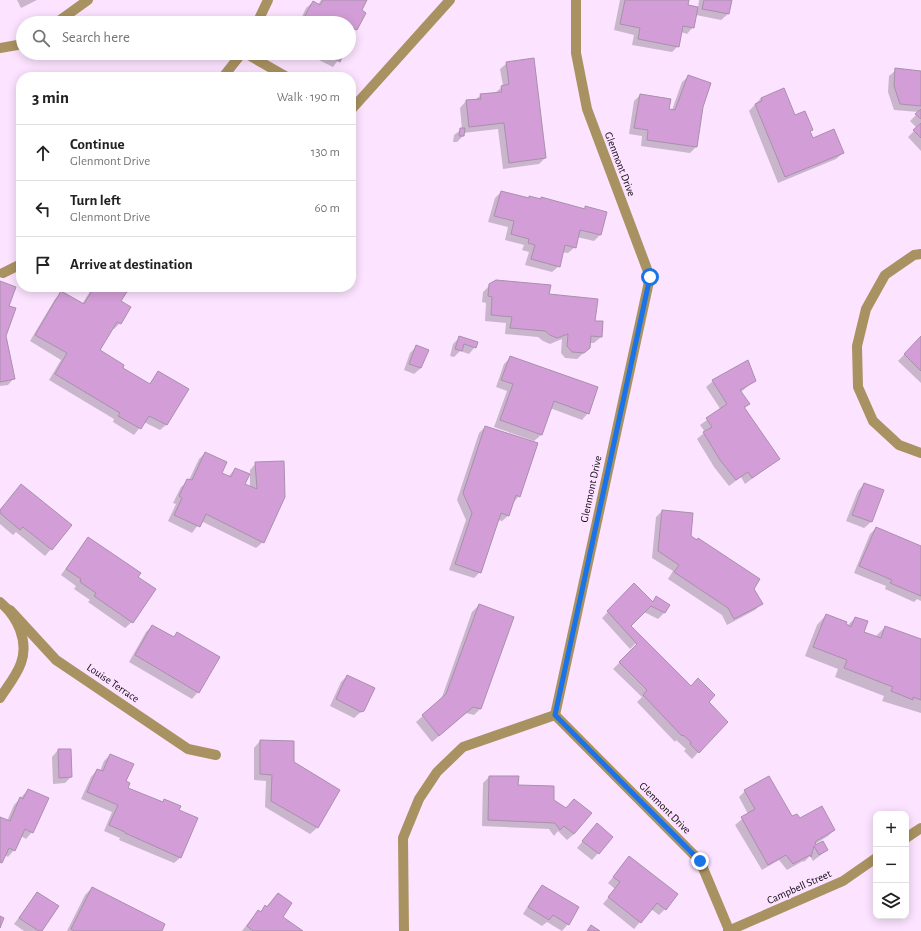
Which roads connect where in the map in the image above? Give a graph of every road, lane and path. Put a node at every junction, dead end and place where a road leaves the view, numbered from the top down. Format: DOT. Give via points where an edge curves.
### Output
graph roads {
  1 [pos="88,0"];
  2 [pos="268,0"];
  3 [pos="450,0"];
  4 [pos="576,0"];
  5 [pos="66,16"];
  6 [pos="260,16"];
  7 [pos="16,45"];
  8 [pos="0,48"];
  9 [pos="236,60"];
  10 [pos="258,60"];
  11 [pos="227,72"];
  12 [pos="279,72"];
  13 [pos="356,104"];
  14 [pos="921,254"];
  15 [pos="16,266"];
  16 [pos="3,272"];
  17 [pos="921,453"];
  18 [pos="0,602"];
  19 [pos="10,610"];
  20 [pos="0,698"];
  21 [pos="555,715"];
  22 [pos="216,755"];
  23 [pos="921,828"];
  24 [pos="909,836"];
  25 [pos="873,860"];
  26 [pos="404,931"];
  27 [pos="728,931"];
  1 -- 5 [label="street"];
  2 -- 6 [label="street"];
  3 -- 13 [label="street"];
  4 -- 21 [label="street, Glenmont Drive" via="576,53 587,109 650,277"];
  7 -- 8 [label="street"];
  9 -- 11 [label="street"];
  10 -- 12 [label="street"];
  14 -- 17 [label="street" via="914,255 885,276 866,309 857,346 858,387 873,421 899,445"];
  15 -- 16 [label="street"];
  18 -- 19 [label="street, Louise Terrace"];
  19 -- 20 [label="street" via="24,639 22,663"];
  19 -- 22 [label="street, Louise Terrace" via="56,660 188,749"];
  21 -- 26 [label="street" via="463,747 437,772 419,799 403,838"];
  21 -- 27 [label="street, Glenmont Drive" via="700,861"];
  23 -- 24 [label="street"];
  25 -- 27 [label="street, Campbell Street" via="843,881"];
}
